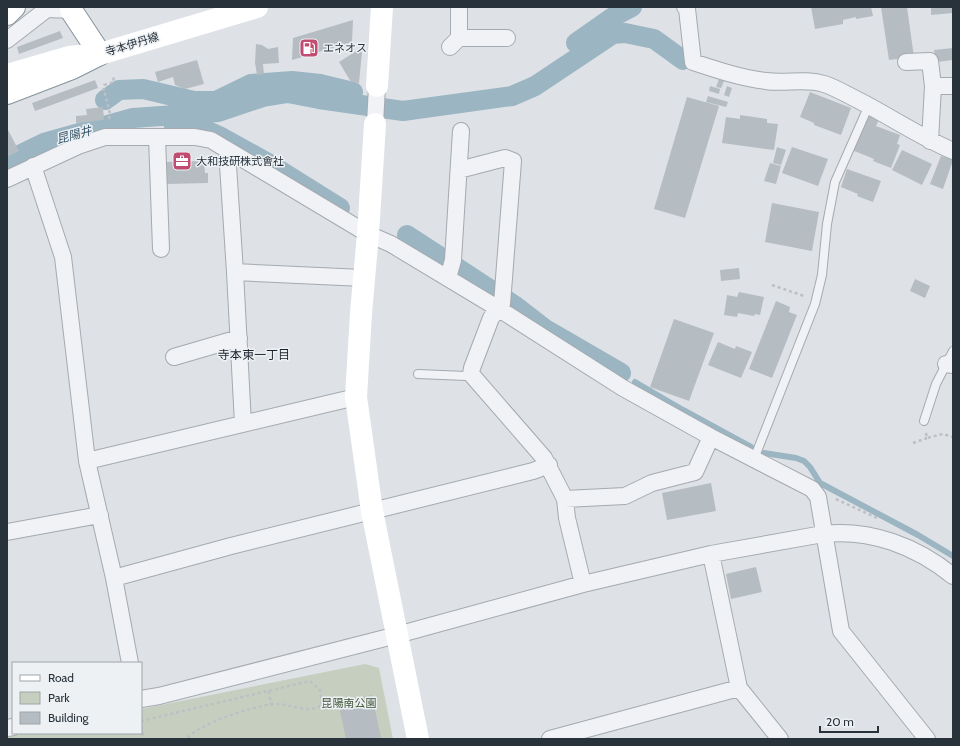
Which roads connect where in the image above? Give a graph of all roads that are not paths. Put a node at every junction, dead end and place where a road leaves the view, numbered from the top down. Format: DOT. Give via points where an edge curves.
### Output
graph roads {
  1 [pos="14,7"];
  2 [pos="257,7"];
  3 [pos="382,7"];
  4 [pos="459,7"];
  5 [pos="685,7"];
  6 [pos="71,8"];
  7 [pos="7,14"];
  8 [pos="507,38"];
  9 [pos="7,40"];
  10 [pos="100,54"];
  11 [pos="906,62"];
  12 [pos="7,75"];
  13 [pos="377,86"];
  14 [pos="933,86"];
  15 [pos="953,86"];
  16 [pos="7,92"];
  17 [pos="869,105"];
  18 [pos="375,124"];
  19 [pos="461,131"];
  20 [pos="157,137"];
  21 [pos="930,141"];
  22 [pos="227,150"];
  23 [pos="953,151"];
  24 [pos="33,166"];
  25 [pos="459,170"];
  26 [pos="7,179"];
  27 [pos="368,234"];
  28 [pos="161,249"];
  29 [pos="450,270"];
  30 [pos="235,272"];
  31 [pos="364,278"];
  32 [pos="502,303"];
  33 [pos="239,338"];
  34 [pos="174,358"];
  35 [pos="951,360"];
  36 [pos="418,374"];
  37 [pos="471,374"];
  38 [pos="356,397"];
  39 [pos="924,420"];
  40 [pos="243,424"];
  41 [pos="711,437"];
  42 [pos="754,459"];
  43 [pos="87,461"];
  44 [pos="549,465"];
  45 [pos="565,499"];
  46 [pos="372,511"];
  47 [pos="100,515"];
  48 [pos="7,532"];
  49 [pos="823,534"];
  50 [pos="711,554"];
  51 [pos="953,576"];
  52 [pos="114,578"];
  53 [pos="583,584"];
  54 [pos="397,635"];
  55 [pos="130,662"];
  56 [pos="739,688"];
  57 [pos="142,699"];
  58 [pos="418,739"];
  59 [pos="550,739"];
  60 [pos="780,739"];
  61 [pos="927,739"];
  1 -- 7 [label="main road"];
  2 -- 10 [label="main road, 寺本伊丹線"];
  3 -- 13 [label="main road"];
  4 -- 8 [label="street" via="454,42"];
  5 -- 17 [label="street" via="693,62 767,82 817,82"];
  6 -- 9 [label="street" via="47,10"];
  6 -- 10 [label="main road"];
  10 -- 12 [label="main road, 寺本伊丹線" via="69,56"];
  10 -- 16 [label="main road" via="72,68"];
  11 -- 14 [label="street" via="930,61"];
  13 -- 18 [label="street"];
  14 -- 15 [label="street"];
  14 -- 21 [label="street"];
  17 -- 21 [label="street"];
  17 -- 42 [label="lane" via="835,182 827,224 822,275 816,299"];
  18 -- 27 [label="main road"];
  19 -- 25 [label="street"];
  20 -- 22 [label="street" via="203,137"];
  20 -- 24 [label="street" via="105,137"];
  20 -- 28 [label="street"];
  21 -- 23 [label="street"];
  22 -- 27 [label="street"];
  22 -- 30 [label="street"];
  24 -- 26 [label="street"];
  24 -- 43 [label="street" via="63,257"];
  25 -- 29 [label="street"];
  25 -- 32 [label="street" via="505,158 513,161"];
  27 -- 29 [label="street"];
  27 -- 31 [label="main road"];
  29 -- 32 [label="street"];
  30 -- 31 [label="street"];
  30 -- 33 [label="street"];
  31 -- 38 [label="main road"];
  32 -- 37 [label="street" via="491,318"];
  32 -- 41 [label="street" via="623,388"];
  33 -- 34 [label="street"];
  33 -- 40 [label="street"];
  35 -- 39 [label="lane" via="936,384"];
  36 -- 37 [label="lane"];
  37 -- 44 [label="street"];
  38 -- 40 [label="street"];
  38 -- 46 [label="main road"];
  40 -- 43 [label="street"];
  41 -- 42 [label="street"];
  41 -- 45 [label="street" via="695,472 652,483 625,496"];
  42 -- 49 [label="street" via="812,489 818,497"];
  43 -- 47 [label="street"];
  44 -- 45 [label="street"];
  44 -- 46 [label="street"];
  45 -- 53 [label="street"];
  46 -- 52 [label="street"];
  46 -- 54 [label="main road"];
  47 -- 48 [label="street"];
  47 -- 52 [label="street"];
  49 -- 50 [label="street"];
  49 -- 51 [label="street" via="858,534 881,538 937,563"];
  49 -- 61 [label="street" via="841,631"];
  50 -- 53 [label="street"];
  50 -- 56 [label="street"];
  52 -- 55 [label="street"];
  53 -- 54 [label="street"];
  54 -- 57 [label="street"];
  54 -- 58 [label="main road"];
  56 -- 59 [label="street"];
  56 -- 60 [label="street"];
}
